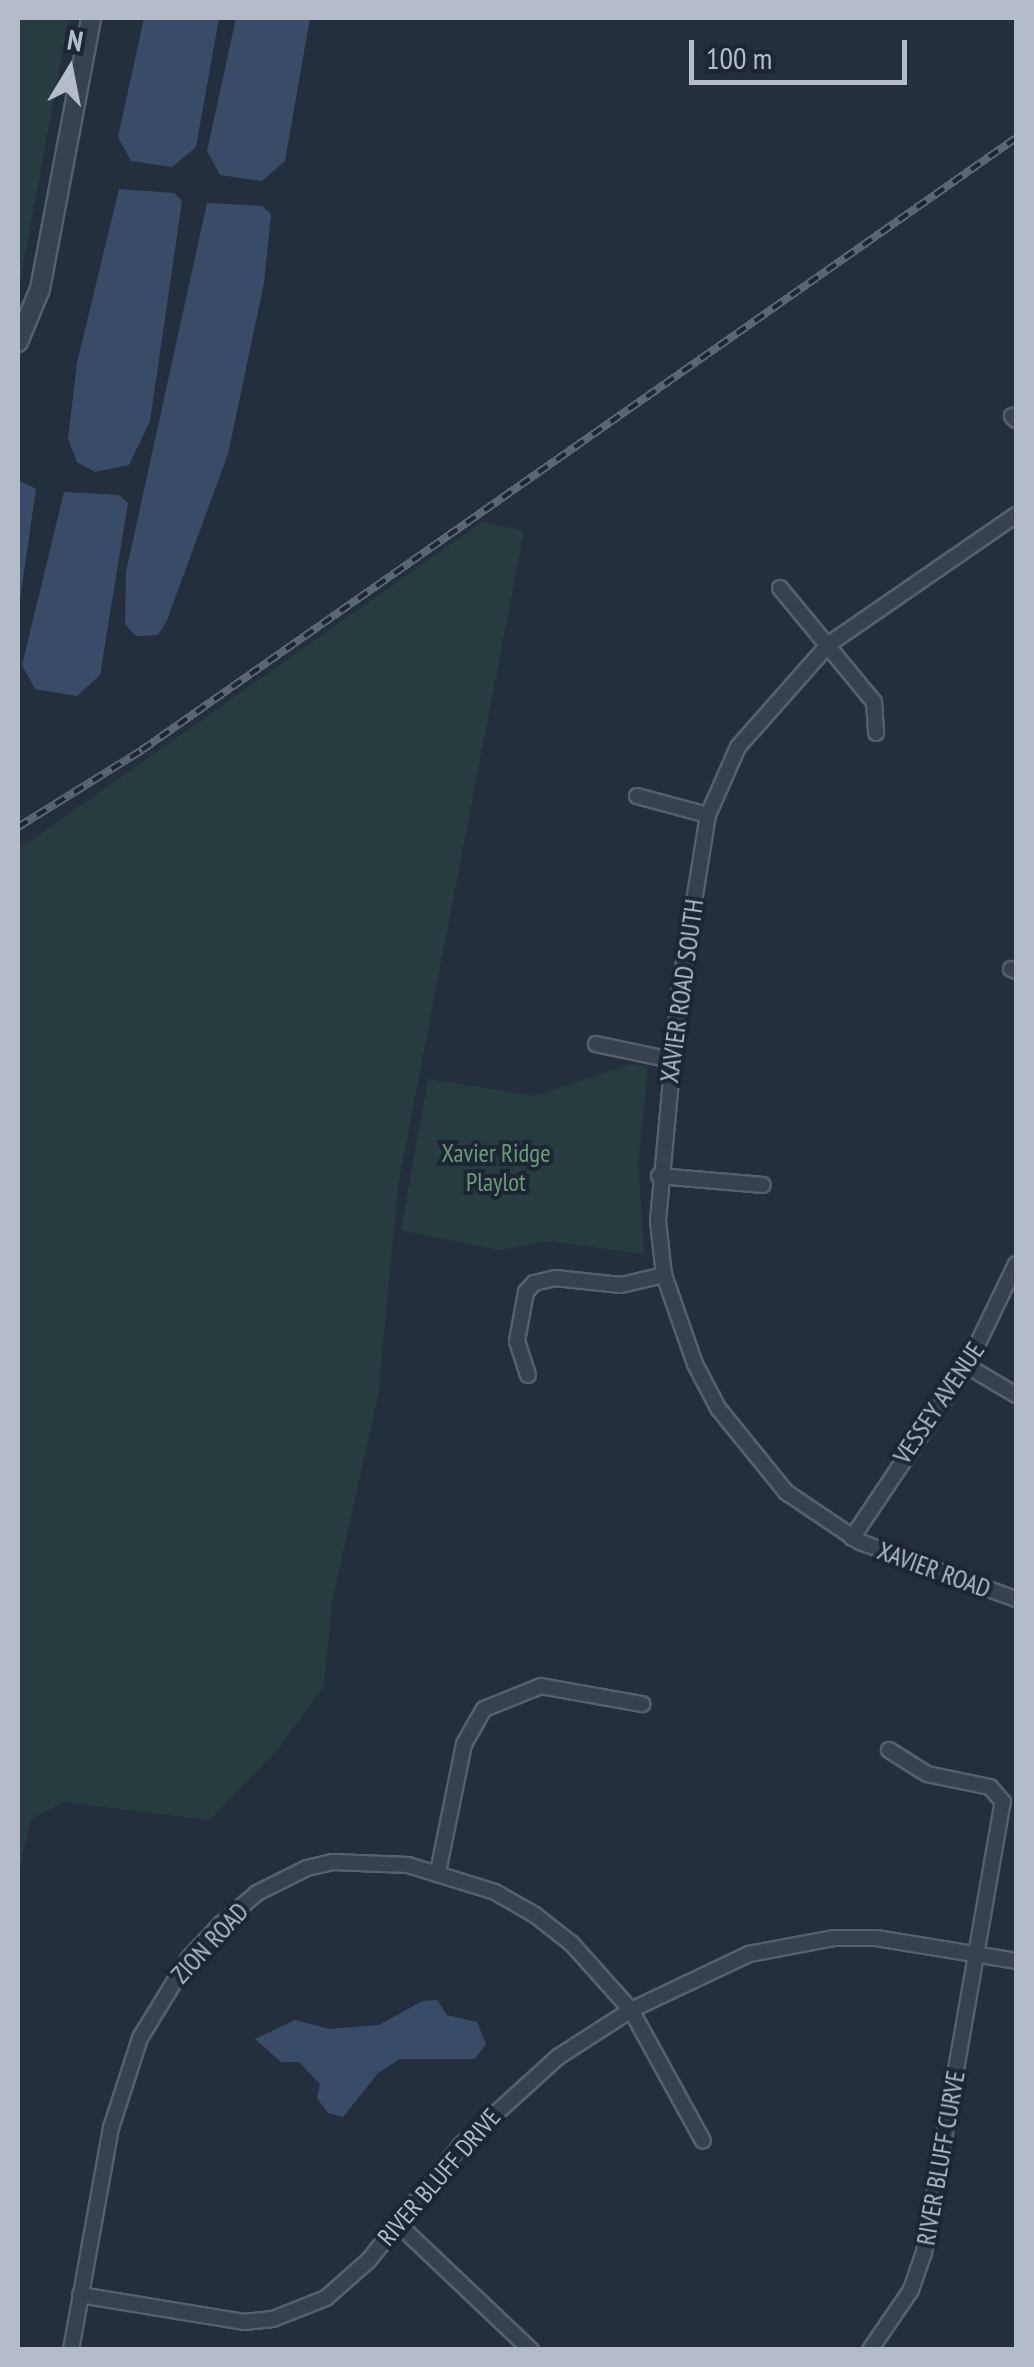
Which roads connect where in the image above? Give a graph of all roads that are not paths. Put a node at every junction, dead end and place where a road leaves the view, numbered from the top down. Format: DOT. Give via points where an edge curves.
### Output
graph roads {
  1 [pos="91,18"];
  2 [pos="18,342"];
  3 [pos="1016,516"];
  4 [pos="780,588"];
  5 [pos="829,644"];
  6 [pos="876,733"];
  7 [pos="636,796"];
  8 [pos="708,814"];
  9 [pos="596,1044"];
  10 [pos="671,1060"];
  11 [pos="659,1176"];
  12 [pos="763,1185"];
  13 [pos="1016,1264"];
  14 [pos="664,1274"];
  15 [pos="966,1366"];
  16 [pos="528,1375"];
  17 [pos="1016,1395"];
  18 [pos="852,1538"];
  19 [pos="1016,1599"];
  20 [pos="642,1704"];
  21 [pos="889,1750"];
  22 [pos="438,1872"];
  23 [pos="977,1954"];
  24 [pos="1016,1961"];
  25 [pos="631,2010"];
  26 [pos="703,2141"];
  27 [pos="396,2223"];
  28 [pos="80,2296"];
  29 [pos="70,2350"];
  30 [pos="531,2350"];
  31 [pos="870,2350"];
  1 -- 2 [label="street" via="40,289"];
  3 -- 5 [label="street, XAVIER ROAD SOUTH"];
  4 -- 5 [label="street"];
  5 -- 6 [label="street" via="874,702"];
  5 -- 8 [label="street, XAVIER ROAD SOUTH" via="762,713"];
  7 -- 8 [label="street"];
  8 -- 10 [label="street, XAVIER ROAD SOUTH"];
  9 -- 10 [label="street"];
  10 -- 11 [label="street, XAVIER ROAD SOUTH"];
  11 -- 12 [label="street"];
  11 -- 14 [label="street, XAVIER ROAD SOUTH"];
  13 -- 15 [label="street, VESSEY AVENUE"];
  14 -- 16 [label="street" via="621,1284 555,1278 534,1283 526,1292 517,1341"];
  14 -- 18 [label="street, XAVIER ROAD SOUTH" via="718,1408 786,1492"];
  15 -- 17 [label="street"];
  15 -- 18 [label="street, VESSEY AVENUE"];
  18 -- 19 [label="street, XAVIER ROAD"];
  20 -- 22 [label="street" via="541,1686 484,1709 464,1744"];
  21 -- 23 [label="street, RIVER BLUFF CURVE" via="927,1774 990,1787 1003,1802"];
  22 -- 25 [label="street, ZION ROAD" via="535,1915 572,1944"];
  22 -- 28 [label="street, ZION ROAD" via="361,1861 306,1868 257,1894 189,1958 155,2011 123,2082"];
  23 -- 24 [label="street, RIVER BLUFF DRIVE"];
  23 -- 25 [label="street, RIVER BLUFF DRIVE" via="876,1938 791,1943 709,1969"];
  23 -- 31 [label="street, RIVER BLUFF CURVE" via="924,2254 911,2290"];
  25 -- 26 [label="street, ZION ROAD"];
  25 -- 27 [label="street, RIVER BLUFF DRIVE" via="508,2098"];
  27 -- 28 [label="street, RIVER BLUFF DRIVE" via="349,2281 326,2298 272,2319 215,2319"];
  27 -- 30 [label="street"];
  28 -- 29 [label="street, ZION ROAD"];
}
